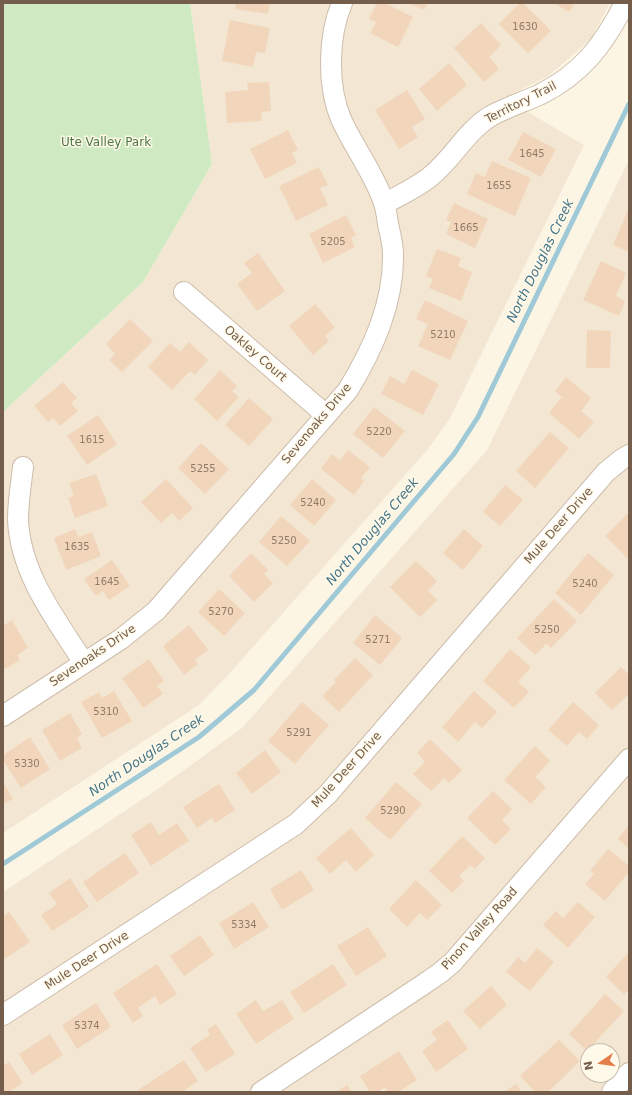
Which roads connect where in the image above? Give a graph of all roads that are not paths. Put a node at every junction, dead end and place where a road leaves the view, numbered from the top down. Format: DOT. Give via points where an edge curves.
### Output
graph roads {
  1 [pos="342,3"];
  2 [pos="625,3"];
  3 [pos="384,204"];
  4 [pos="184,292"];
  5 [pos="326,415"];
  6 [pos="629,455"];
  7 [pos="23,467"];
  8 [pos="84,663"];
  9 [pos="3,716"];
  10 [pos="629,759"];
  11 [pos="3,1015"];
  12 [pos="629,1073"];
  13 [pos="261,1092"];
  14 [pos="612,1092"];
  1 -- 3 [label="street, Sevenoaks Drive" via="335,25 332,48 331,67 336,104"];
  2 -- 3 [label="street, Territory Trail" via="596,51 572,74 547,91 490,117 473,130 431,176"];
  3 -- 5 [label="street, Sevenoaks Drive" via="393,252 393,274 382,320 360,370 348,390"];
  4 -- 5 [label="street, Oakley Court"];
  5 -- 8 [label="street, Sevenoaks Drive" via="156,611 122,639"];
  6 -- 11 [label="street, Mule Deer Drive" via="606,472 328,794 296,824"];
  7 -- 8 [label="street" via="18,520 25,558 38,591"];
  8 -- 9 [label="street, Sevenoaks Drive"];
  10 -- 13 [label="street, Pinon Valley Road" via="453,962 435,977"];
  12 -- 14 [label="street"];
}
